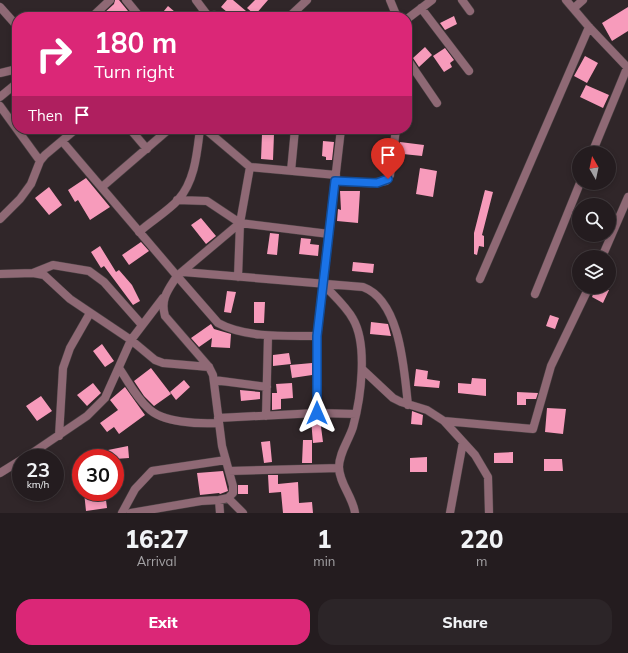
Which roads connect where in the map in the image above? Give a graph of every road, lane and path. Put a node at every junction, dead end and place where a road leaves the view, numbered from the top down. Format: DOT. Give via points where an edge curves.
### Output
graph roads {
  1 [pos="110,0"];
  2 [pos="126,0"];
  3 [pos="196,0"];
  4 [pos="306,0"];
  5 [pos="390,0"];
  6 [pos="432,0"];
  7 [pos="462,0"];
  8 [pos="566,0"];
  9 [pos="583,0"];
  10 [pos="0,7"];
  11 [pos="421,8"];
  12 [pos="574,8"];
  13 [pos="470,11"];
  14 [pos="97,12"];
  15 [pos="136,12"];
  16 [pos="204,12"];
  17 [pos="294,12"];
  18 [pos="395,12"];
  19 [pos="412,15"];
  20 [pos="12,20"];
  21 [pos="589,27"];
  22 [pos="412,66"];
  23 [pos="628,68"];
  24 [pos="12,70"];
  25 [pos="469,71"];
  26 [pos="0,74"];
  27 [pos="12,87"];
  28 [pos="0,97"];
  29 [pos="437,103"];
  30 [pos="0,106"];
  31 [pos="12,122"];
  32 [pos="20,134"];
  33 [pos="70,134"];
  34 [pos="134,134"];
  35 [pos="163,134"];
  36 [pos="199,134"];
  37 [pos="211,134"];
  38 [pos="295,134"];
  39 [pos="341,134"];
  40 [pos="395,134"];
  41 [pos="62,140"];
  42 [pos="595,146"];
  43 [pos="147,148"];
  44 [pos="40,161"];
  45 [pos="250,167"];
  46 [pos="291,170"];
  47 [pos="336,178"];
  48 [pos="102,187"];
  49 [pos="577,190"];
  50 [pos="628,197"];
  51 [pos="177,200"];
  52 [pos="0,219"];
  53 [pos="240,223"];
  54 [pos="139,232"];
  55 [pos="329,234"];
  56 [pos="605,250"];
  57 [pos="33,272"];
  58 [pos="0,274"];
  59 [pos="180,274"];
  60 [pos="238,277"];
  61 [pos="480,278"];
  62 [pos="323,284"];
  63 [pos="535,294"];
  64 [pos="586,294"];
  65 [pos="163,298"];
  66 [pos="90,314"];
  67 [pos="142,325"];
  68 [pos="268,336"];
  69 [pos="317,336"];
  70 [pos="131,340"];
  71 [pos="209,367"];
  72 [pos="118,368"];
  73 [pos="362,369"];
  74 [pos="214,380"];
  75 [pos="267,387"];
  76 [pos="408,405"];
  77 [pos="317,413"];
  78 [pos="356,414"];
  79 [pos="266,416"];
  80 [pos="219,421"];
  81 [pos="444,421"];
  82 [pos="59,436"];
  83 [pos="463,442"];
  84 [pos="39,449"];
  85 [pos="226,460"];
  86 [pos="12,466"];
  87 [pos="339,468"];
  88 [pos="229,471"];
  89 [pos="0,473"];
  90 [pos="228,498"];
  91 [pos="219,500"];
  92 [pos="163,510"];
  93 [pos="122,513"];
  94 [pos="131,513"];
  95 [pos="220,513"];
  96 [pos="243,513"];
  97 [pos="355,513"];
  98 [pos="450,513"];
  99 [pos="489,513"];
  1 -- 14 [label="street"];
  2 -- 15 [label="street"];
  3 -- 16 [label="street"];
  4 -- 17 [label="street"];
  5 -- 18 [label="street"];
  6 -- 11 [label="street"];
  7 -- 13 [label="street"];
  8 -- 12 [label="street"];
  9 -- 12 [label="street"];
  10 -- 20 [label="street"];
  11 -- 19 [label="street"];
  11 -- 25 [label="street"];
  12 -- 21 [label="street"];
  21 -- 23 [label="street"];
  21 -- 61 [label="street"];
  22 -- 29 [label="street"];
  23 -- 42 [label="street"];
  24 -- 26 [label="street"];
  27 -- 28 [label="street"];
  30 -- 31 [label="street"];
  32 -- 44 [label="street"];
  33 -- 41 [label="street"];
  34 -- 43 [label="street"];
  35 -- 43 [label="street"];
  36 -- 51 [label="street" via="194,167 184,192"];
  37 -- 45 [label="street"];
  38 -- 46 [label="street"];
  39 -- 47 [label="street"];
  40 -- 47 [label="street" via="388,179 377,183"];
  41 -- 44 [label="street"];
  41 -- 48 [label="street"];
  43 -- 48 [label="street"];
  44 -- 52 [label="street" via="31,184"];
  45 -- 46 [label="street"];
  45 -- 53 [label="street"];
  46 -- 47 [label="street"];
  47 -- 55 [label="street"];
  48 -- 54 [label="street"];
  49 -- 63 [label="street"];
  50 -- 56 [label="street"];
  51 -- 53 [label="street" via="207,201"];
  51 -- 54 [label="street"];
  53 -- 55 [label="street"];
  53 -- 59 [label="street"];
  53 -- 60 [label="street"];
  54 -- 59 [label="street"];
  55 -- 62 [label="street"];
  57 -- 58 [label="street"];
  57 -- 66 [label="street" via="44,275"];
  57 -- 67 [label="street" via="53,265 90,271 104,282"];
  59 -- 60 [label="street"];
  59 -- 65 [label="street"];
  59 -- 68 [label="street" via="218,323 232,329"];
  60 -- 62 [label="street"];
  62 -- 69 [label="street"];
  62 -- 73 [label="street" via="356,324"];
  62 -- 76 [label="street" via="363,287 380,300 396,328"];
  64 -- 81 [label="street" via="550,366 533,429"];
  65 -- 67 [label="street"];
  65 -- 71 [label="street" via="163,308 170,323"];
  66 -- 70 [label="street"];
  66 -- 82 [label="street" via="70,348 63,368"];
  67 -- 70 [label="street"];
  68 -- 69 [label="street"];
  68 -- 75 [label="street"];
  69 -- 77 [label="street"];
  70 -- 71 [label="street" via="160,362"];
  70 -- 72 [label="street"];
  71 -- 74 [label="street"];
  72 -- 80 [label="street" via="147,408 155,414 187,423"];
  72 -- 82 [label="street" via="105,398 87,416"];
  73 -- 76 [label="street" via="393,398"];
  73 -- 78 [label="street"];
  74 -- 75 [label="street"];
  74 -- 80 [label="street"];
  75 -- 79 [label="street"];
  76 -- 81 [label="street" via="427,410"];
  77 -- 78 [label="street"];
  77 -- 79 [label="street"];
  78 -- 87 [label="street"];
  79 -- 80 [label="street"];
  80 -- 85 [label="street"];
  81 -- 83 [label="street"];
  82 -- 84 [label="street"];
  83 -- 98 [label="street"];
  83 -- 99 [label="street" via="475,455 488,477"];
  85 -- 88 [label="street"];
  85 -- 93 [label="street" via="152,470 135,489"];
  86 -- 89 [label="street"];
  87 -- 88 [label="street"];
  87 -- 97 [label="street"];
  88 -- 90 [label="street" via="233,493"];
  90 -- 91 [label="street"];
  90 -- 96 [label="street"];
  91 -- 92 [label="street" via="201,501"];
  91 -- 95 [label="street"];
  92 -- 94 [label="street"];
}
